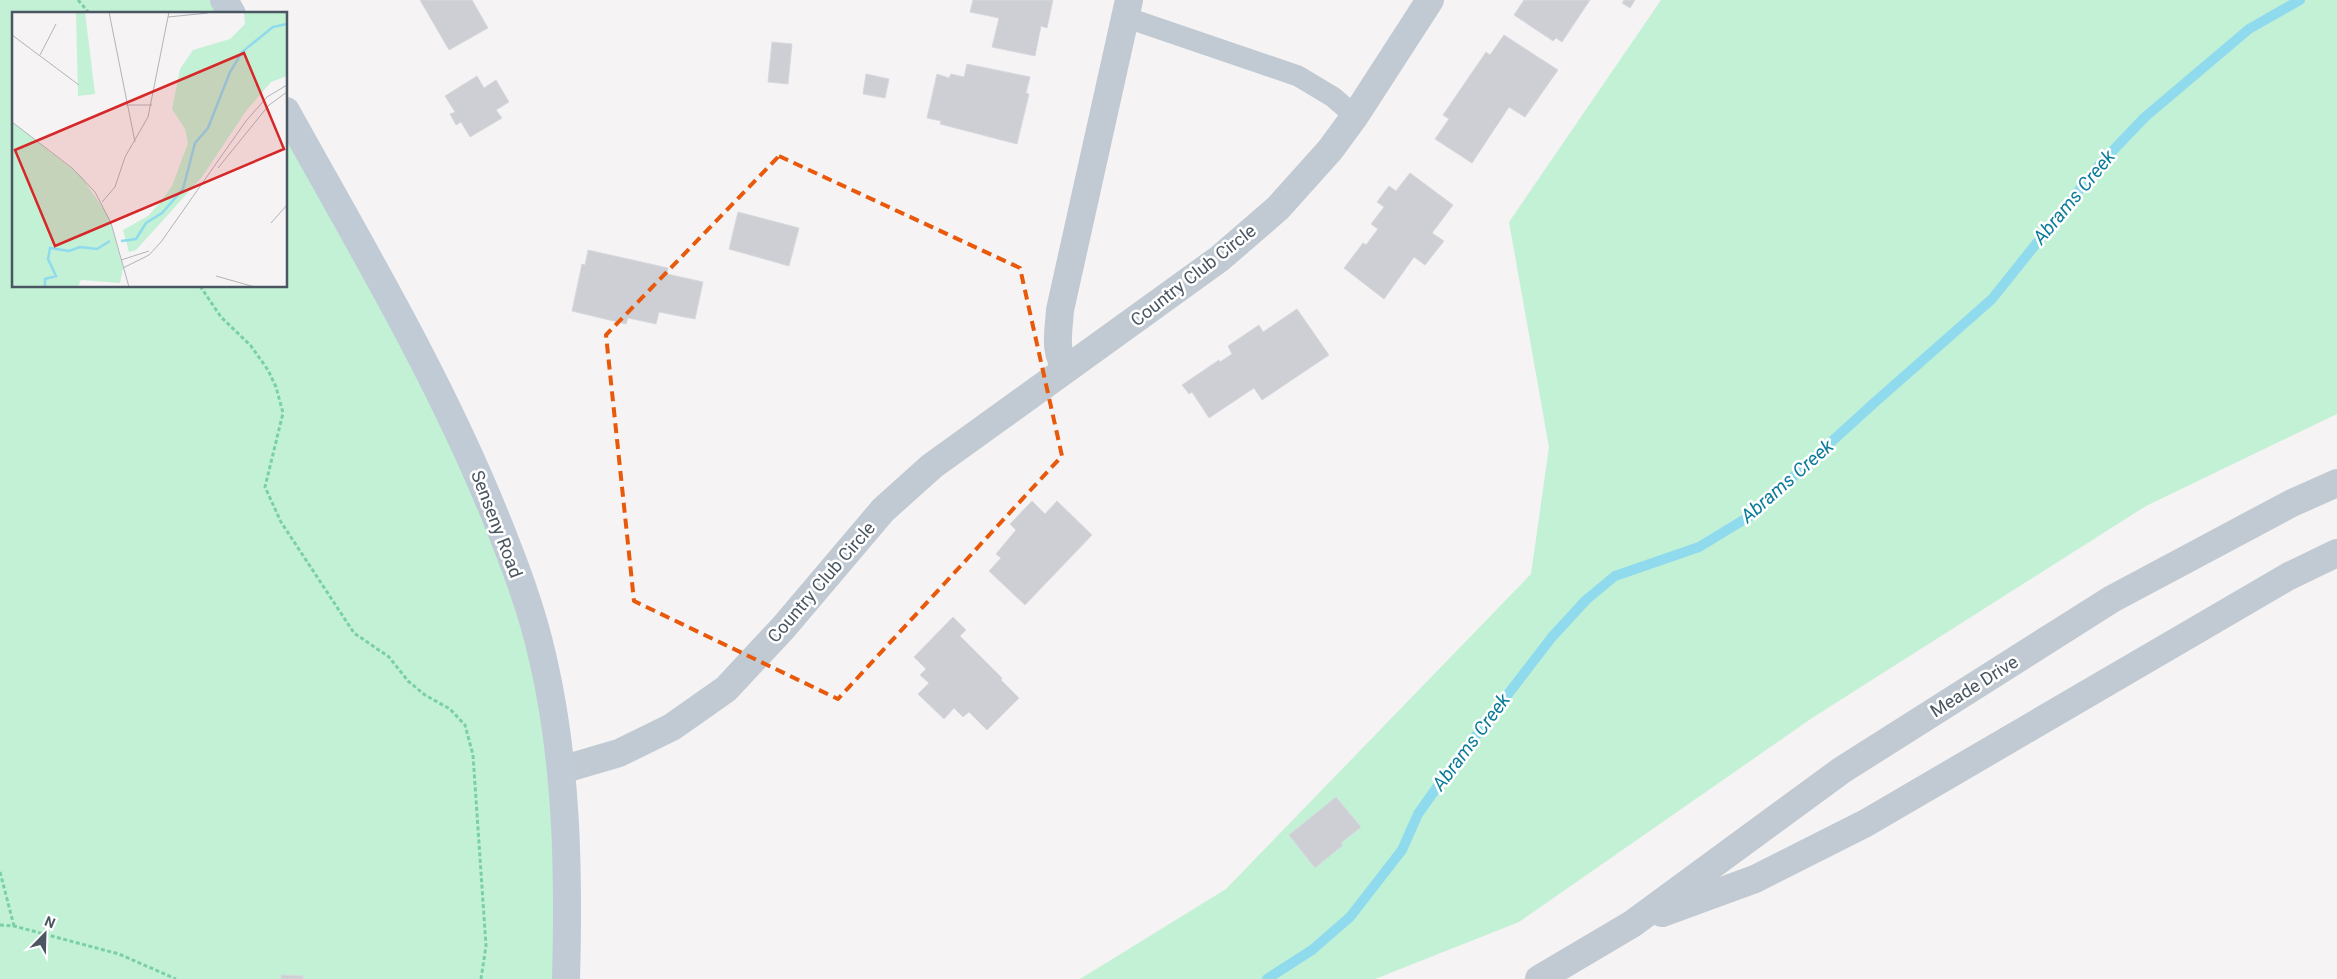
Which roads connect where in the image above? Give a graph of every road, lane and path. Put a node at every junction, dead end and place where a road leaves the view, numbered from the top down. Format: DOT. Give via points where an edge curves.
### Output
graph roads {
  1 [pos="78,0"];
  2 [pos="224,0"];
  3 [pos="1430,0"];
  4 [pos="1127,9"];
  5 [pos="88,12"];
  6 [pos="231,12"];
  7 [pos="288,115"];
  8 [pos="1355,116"];
  9 [pos="201,288"];
  10 [pos="1067,368"];
  11 [pos="2337,483"];
  12 [pos="2337,553"];
  13 [pos="562,770"];
  14 [pos="0,872"];
  15 [pos="1632,924"];
  16 [pos="0,925"];
  17 [pos="14,926"];
  18 [pos="176,979"];
  19 [pos="481,979"];
  20 [pos="566,979"];
  21 [pos="1539,979"];
  1 -- 5 [label="path"];
  2 -- 6 [label="main road"];
  3 -- 8 [label="street, Country Club Circle"];
  4 -- 8 [label="lane" via="1298,76 1333,97"];
  4 -- 10 [label="street" via="1060,310 1058,347 1060,362"];
  7 -- 13 [label="main road, Senseny Road" via="427,364 476,467 537,634"];
  8 -- 10 [label="street, Country Club Circle" via="1330,150 1278,208 1219,260"];
  9 -- 19 [label="path" via="221,317 251,346 276,387 283,413 265,487 306,564 354,633 389,657 408,681 450,709 465,725 473,755 486,946"];
  10 -- 13 [label="street, Country Club Circle" via="932,466 884,510 726,689 663,731 619,753"];
  11 -- 15 [label="street, Meade Drive" via="2292,503 2112,599 1842,770"];
  12 -- 15 [label="street, Meade Drive" via="2289,576 1866,824 1755,878"];
  13 -- 20 [label="main road, Senseny Road" via="567,852"];
  14 -- 17 [label="path"];
  15 -- 21 [label="street, Meade Drive"];
  16 -- 17 [label="path"];
  17 -- 18 [label="path" via="120,954"];
}
